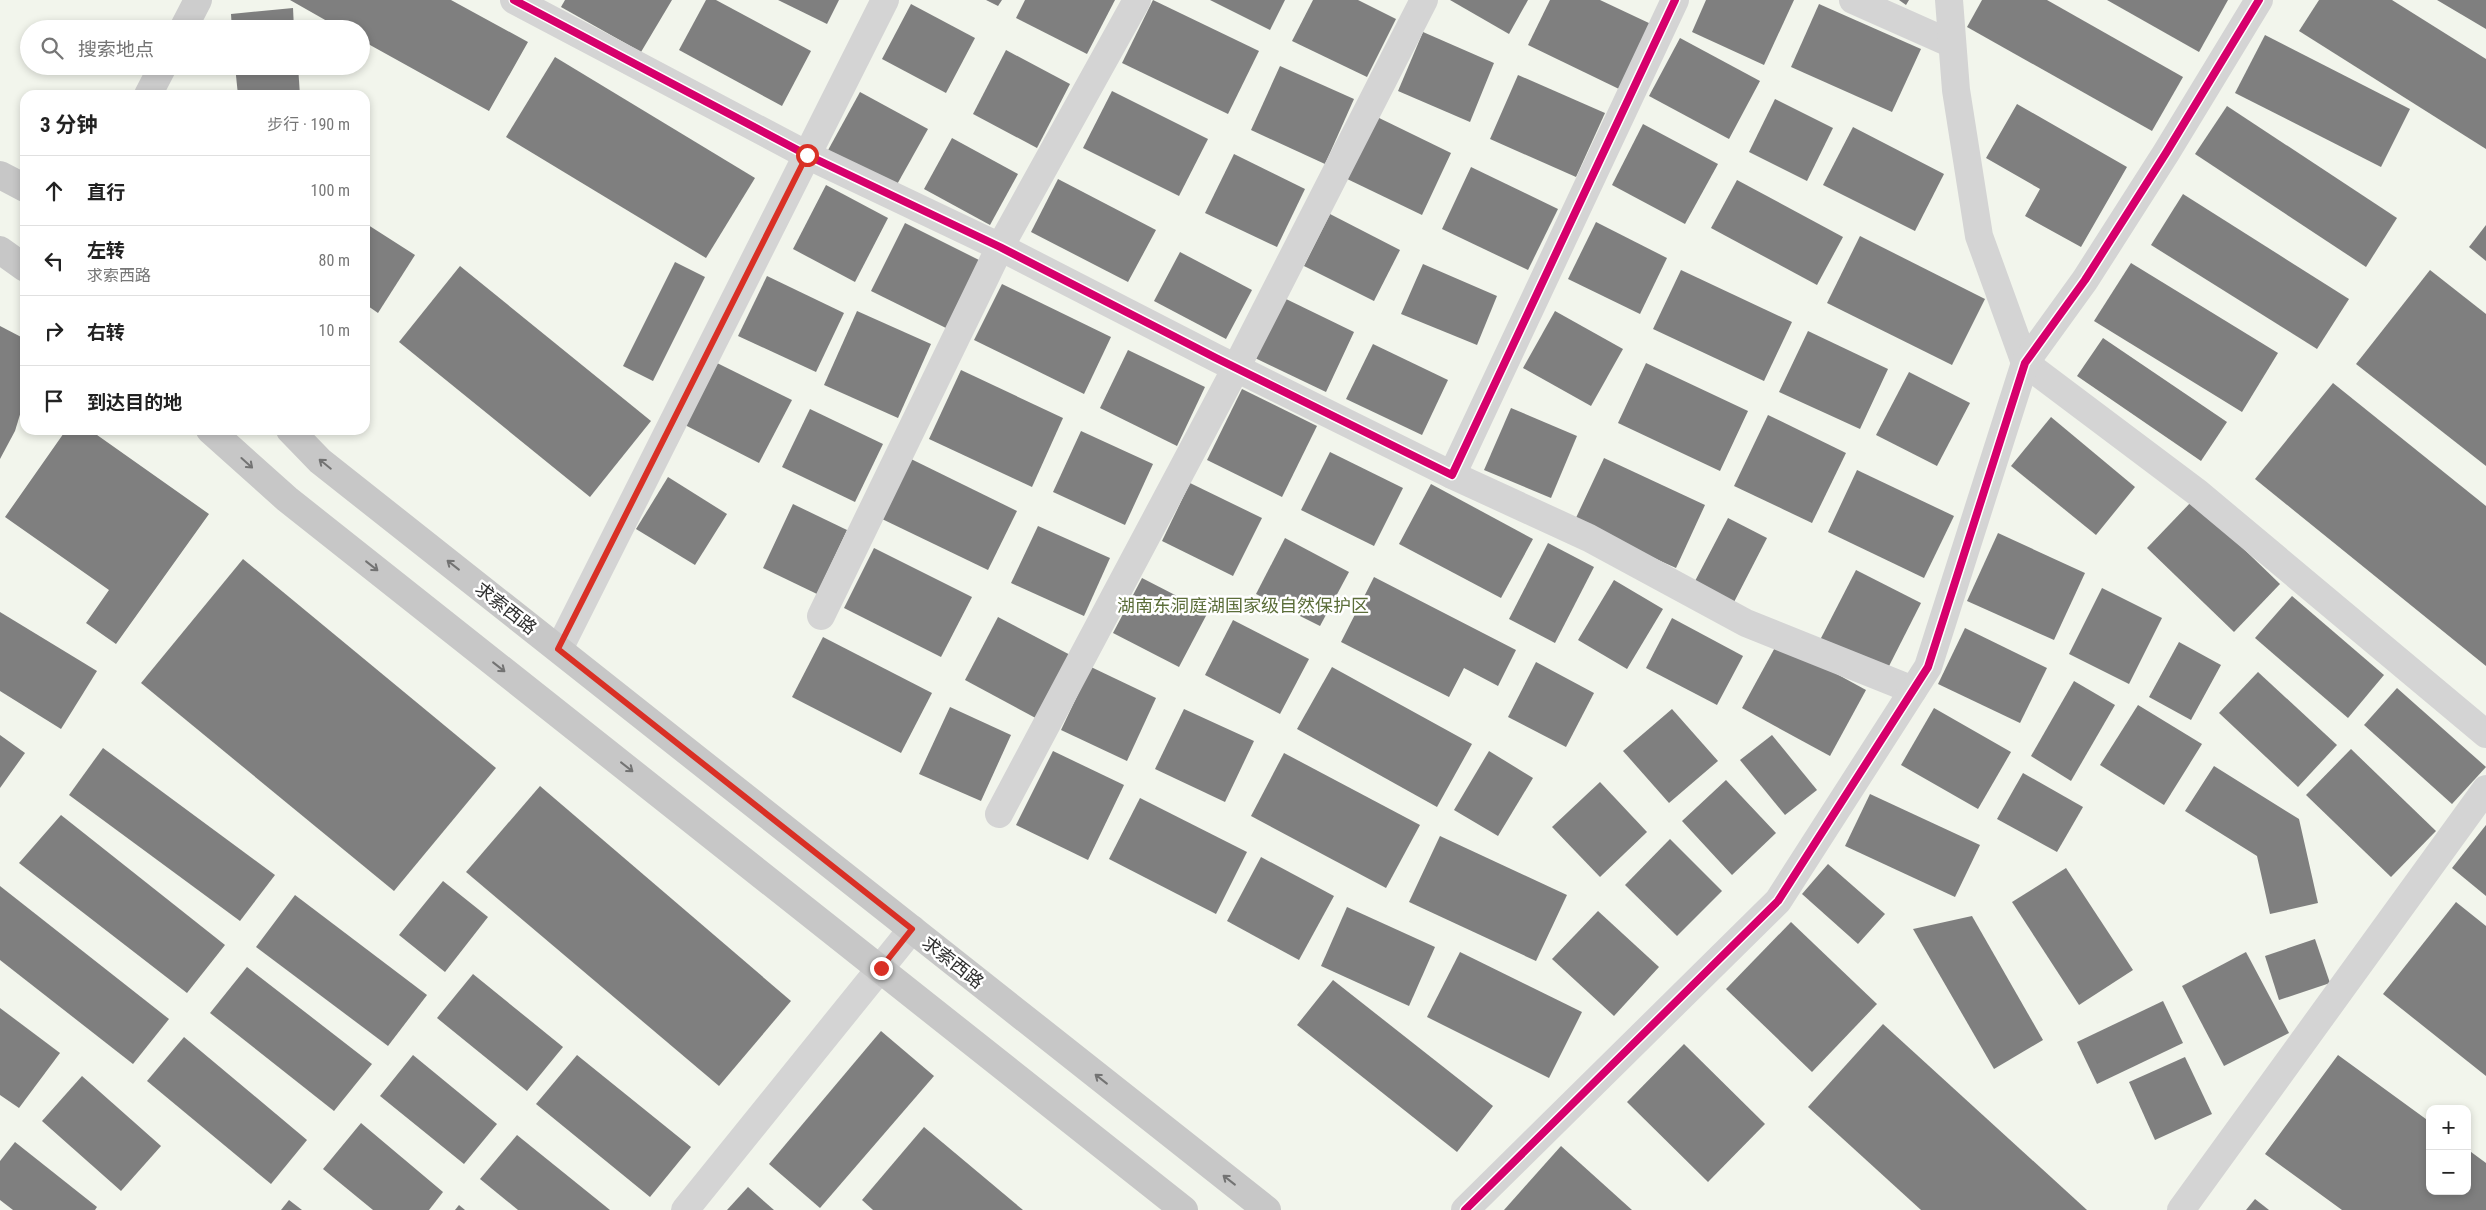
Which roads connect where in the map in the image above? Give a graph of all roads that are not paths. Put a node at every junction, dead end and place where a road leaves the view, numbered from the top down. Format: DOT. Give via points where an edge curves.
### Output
graph roads {
  1 [pos="198,0"];
  2 [pos="514,0"];
  3 [pos="885,0"];
  4 [pos="1137,0"];
  5 [pos="1424,0"];
  6 [pos="1675,0"];
  7 [pos="1853,0"];
  8 [pos="1948,0"];
  9 [pos="2259,0"];
  10 [pos="188,20"];
  11 [pos="1952,44"];
  12 [pos="158,75"];
  13 [pos="151,90"];
  14 [pos="807,155"];
  15 [pos="0,175"];
  16 [pos="20,185"];
  17 [pos="1000,247"];
  18 [pos="0,250"];
  19 [pos="20,264"];
  20 [pos="2025,364"];
  21 [pos="1236,368"];
  22 [pos="216,435"];
  23 [pos="295,435"];
  24 [pos="1452,475"];
  25 [pos="821,616"];
  26 [pos="558,649"];
  27 [pos="1913,690"];
  28 [pos="2486,734"];
  29 [pos="2486,789"];
  30 [pos="999,814"];
  31 [pos="912,929"];
  32 [pos="881,968"];
  33 [pos="686,1210"];
  34 [pos="1184,1210"];
  35 [pos="1267,1210"];
  36 [pos="1465,1210"];
  37 [pos="2181,1210"];
  1 -- 10 [label="street"];
  2 -- 14 [label="street"];
  3 -- 14 [label="street"];
  4 -- 17 [label="street"];
  5 -- 21 [label="street"];
  6 -- 24 [label="street"];
  7 -- 11 [label="street"];
  8 -- 11 [label="street"];
  9 -- 20 [label="street" via="2166,153"];
  11 -- 20 [label="street" via="1979,236"];
  12 -- 13 [label="street"];
  14 -- 17 [label="street"];
  14 -- 26 [label="street"];
  15 -- 16 [label="main road"];
  17 -- 21 [label="street"];
  17 -- 25 [label="street"];
  18 -- 19 [label="main road"];
  20 -- 27 [label="street" via="1928,667"];
  20 -- 28 [label="street" via="2198,493"];
  21 -- 24 [label="street"];
  21 -- 30 [label="street"];
  22 -- 32 [label="main road, one-way" via="287,499"];
  26 -- 23 [label="main road, 求索西路, one-way" via="320,461"];
  24 -- 27 [label="street" via="1589,538 1746,623"];
  26 -- 31 [label="main road, 求索西路"];
  27 -- 36 [label="street" via="1778,901"];
  29 -- 37 [label="street"];
  31 -- 32 [label="street"];
  35 -- 31 [label="main road, 求索西路, one-way"];
  32 -- 33 [label="street"];
  32 -- 34 [label="main road"];
}
